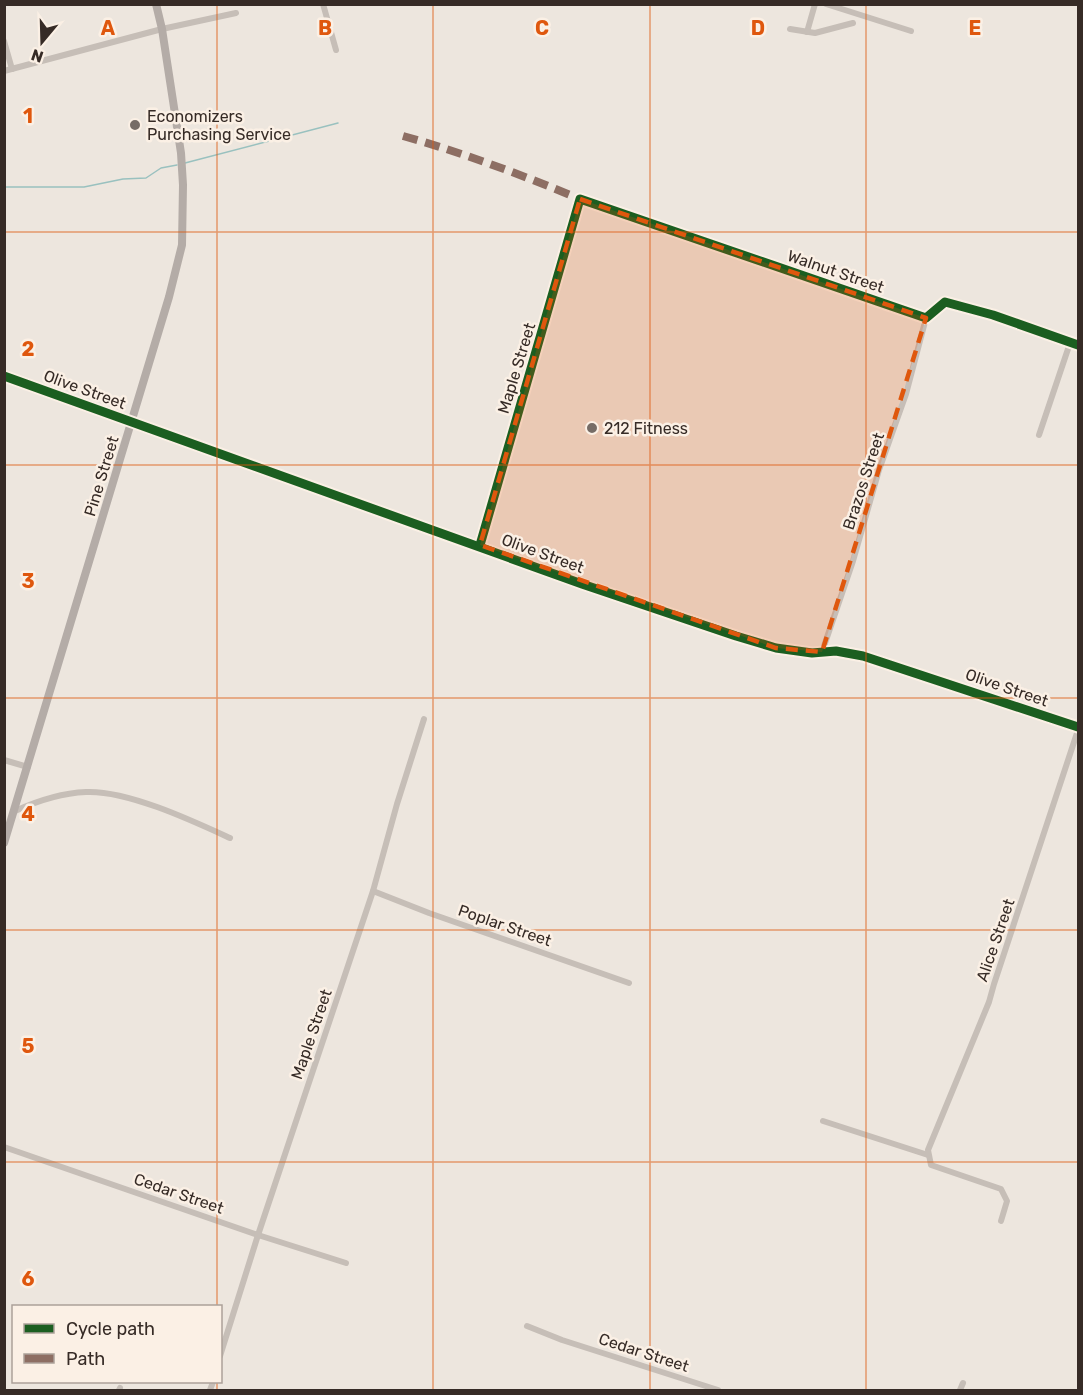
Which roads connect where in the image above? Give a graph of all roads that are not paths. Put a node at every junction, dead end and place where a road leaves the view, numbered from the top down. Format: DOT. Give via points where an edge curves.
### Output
graph roads {
  1 [pos="156,4"];
  2 [pos="323,4"];
  3 [pos="815,4"];
  4 [pos="826,4"];
  5 [pos="236,13"];
  6 [pos="853,23"];
  7 [pos="162,29"];
  8 [pos="789,29"];
  9 [pos="807,32"];
  10 [pos="911,32"];
  11 [pos="4,41"];
  12 [pos="336,50"];
  13 [pos="8,70"];
  14 [pos="580,199"];
  15 [pos="926,318"];
  16 [pos="1070,343"];
  17 [pos="1078,345"];
  18 [pos="4,376"];
  19 [pos="132,421"];
  20 [pos="1039,435"];
  21 [pos="480,545"];
  22 [pos="822,652"];
  23 [pos="424,719"];
  24 [pos="1078,728"];
  25 [pos="4,760"];
  26 [pos="28,767"];
  27 [pos="15,811"];
  28 [pos="230,838"];
  29 [pos="4,843"];
  30 [pos="373,891"];
  31 [pos="629,983"];
  32 [pos="823,1121"];
  33 [pos="4,1147"];
  34 [pos="928,1155"];
  35 [pos="1001,1221"];
  36 [pos="258,1235"];
  37 [pos="346,1263"];
  38 [pos="527,1326"];
  39 [pos="222,1350"];
  40 [pos="963,1383"];
  41 [pos="718,1390"];
  42 [pos="960,1390"];
  1 -- 7 [label="main road, Pine Street"];
  2 -- 12 [label="street"];
  3 -- 9 [label="street"];
  4 -- 10 [label="street"];
  5 -- 7 [label="street"];
  6 -- 9 [label="street"];
  7 -- 13 [label="street"];
  7 -- 19 [label="main road, Pine Street" via="181,153 182,245"];
  8 -- 9 [label="street"];
  11 -- 13 [label="street"];
  14 -- 15 [label="street, Walnut Street"];
  14 -- 21 [label="street, Maple Street"];
  15 -- 16 [label="street" via="945,302"];
  15 -- 22 [label="street, Brazos Street" via="906,394"];
  16 -- 17 [label="street"];
  16 -- 20 [label="street"];
  18 -- 19 [label="street, Olive Street"];
  19 -- 21 [label="street, Olive Street"];
  19 -- 26 [label="main road, Pine Street"];
  21 -- 22 [label="street, Olive Street" via="736,636 776,648"];
  22 -- 24 [label="street, Olive Street" via="863,656"];
  23 -- 30 [label="street, Maple Street"];
  24 -- 34 [label="street, Alice Street" via="989,1002"];
  25 -- 26 [label="street"];
  26 -- 27 [label="main road, Pine Street"];
  27 -- 28 [label="street" via="39,801 102,792 177,815"];
  27 -- 29 [label="main road, Pine Street"];
  30 -- 31 [label="street, Poplar Street"];
  30 -- 36 [label="street, Maple Street"];
  32 -- 34 [label="street"];
  33 -- 36 [label="street, Cedar Street"];
  34 -- 35 [label="street" via="931,1165 1000,1189 1006,1201"];
  36 -- 37 [label="street, Cedar Street"];
  36 -- 39 [label="street, Maple Street"];
  38 -- 41 [label="street, Cedar Street"];
  40 -- 42 [label="street"];
}
